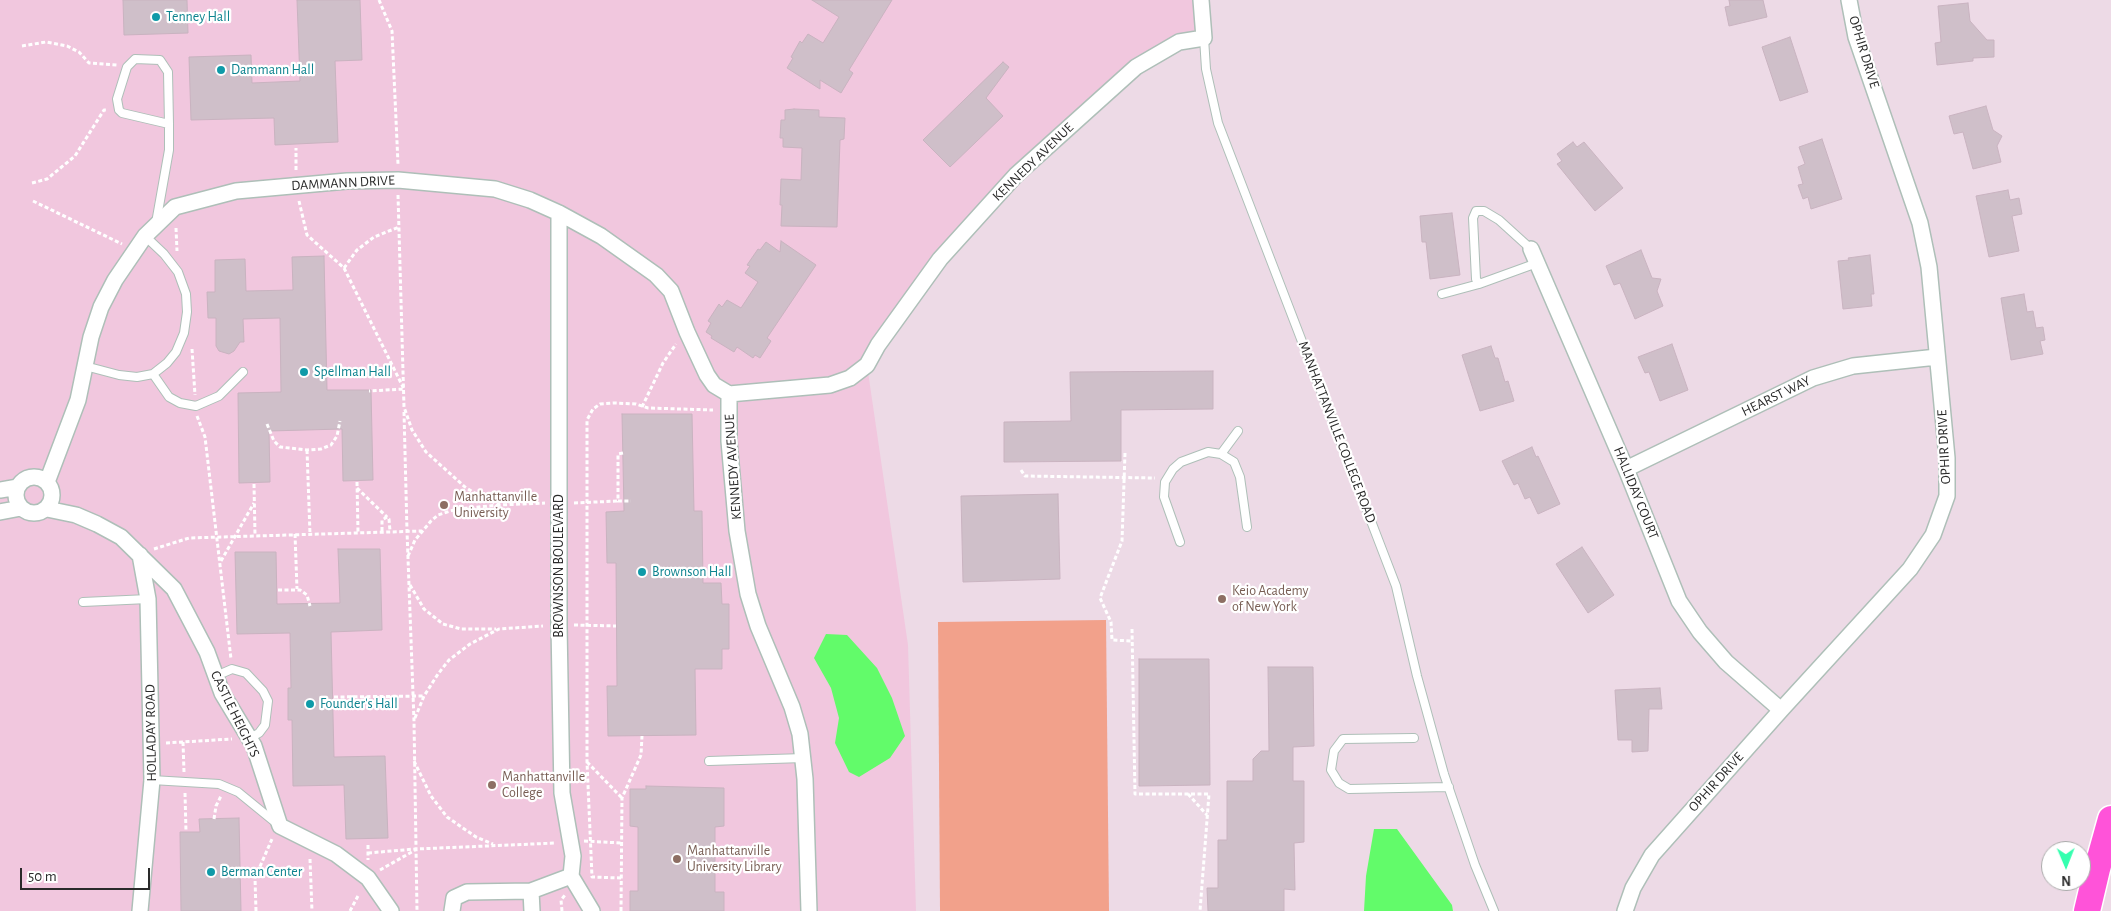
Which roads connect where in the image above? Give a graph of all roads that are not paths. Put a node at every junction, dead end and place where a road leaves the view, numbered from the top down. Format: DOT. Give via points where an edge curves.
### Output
graph roads {
  1 [pos="1201,0"];
  2 [pos="1849,0"];
  3 [pos="1204,38"];
  4 [pos="169,124"];
  5 [pos="559,213"];
  6 [pos="151,231"];
  7 [pos="1531,249"];
  8 [pos="1537,263"];
  9 [pos="1479,284"];
  10 [pos="1442,294"];
  11 [pos="1937,356"];
  12 [pos="85,366"];
  13 [pos="243,372"];
  14 [pos="153,374"];
  15 [pos="729,394"];
  16 [pos="1238,431"];
  17 [pos="1221,454"];
  18 [pos="1626,469"];
  19 [pos="47,482"];
  20 [pos="18,487"];
  21 [pos="0,490"];
  22 [pos="21,508"];
  23 [pos="47,509"];
  24 [pos="0,512"];
  25 [pos="1247,527"];
  26 [pos="1180,542"];
  27 [pos="140,555"];
  28 [pos="148,599"];
  29 [pos="83,602"];
  30 [pos="216,676"];
  31 [pos="1781,710"];
  32 [pos="250,738"];
  33 [pos="1414,738"];
  34 [pos="804,758"];
  35 [pos="709,761"];
  36 [pos="152,780"];
  37 [pos="1449,788"];
  38 [pos="2111,819"];
  39 [pos="280,826"];
  40 [pos="571,876"];
  41 [pos="531,891"];
  42 [pos="140,911"];
  43 [pos="391,911"];
  44 [pos="452,911"];
  45 [pos="532,911"];
  46 [pos="592,911"];
  47 [pos="809,911"];
  48 [pos="1494,911"];
  49 [pos="1625,911"];
  50 [pos="2087,911"];
  1 -- 3 [label="street, MANHATTANVILLE COLLEGE ROAD"];
  2 -- 11 [label="street, OPHIR DRIVE" via="1856,37 1920,223 1929,266"];
  3 -- 15 [label="street, KENNEDY AVENUE" via="1179,42 1136,67 1016,175 940,260 866,365 850,378 830,385"];
  3 -- 37 [label="lane, MANHATTANVILLE COLLEGE ROAD" via="1206,69 1218,123 1396,586 1417,676"];
  4 -- 4 [label="lane" via="119,110 117,98 127,66 135,59 160,60 166,67"];
  4 -- 6 [label="lane" via="169,150"];
  5 -- 6 [label="street, DAMMANN DRIVE" via="495,189 398,180 236,191 175,207"];
  5 -- 15 [label="street, DAMMANN DRIVE" via="602,236 656,274 671,290 707,375"];
  5 -- 40 [label="street, BROWNSON BOULEVARD" via="562,793 572,842"];
  6 -- 12 [label="street" via="134,250 101,307"];
  6 -- 14 [label="lane" via="178,272 186,294 187,312 184,333 176,352"];
  7 -- 8 [label="street, HALLIDAY COURT"];
  7 -- 9 [label="lane" via="1499,220 1484,211 1476,211 1473,218 1476,279"];
  8 -- 9 [label="lane"];
  8 -- 18 [label="street, HALLIDAY COURT"];
  9 -- 10 [label="lane"];
  11 -- 18 [label="street, HEARST WAY" via="1853,366 1813,378"];
  11 -- 31 [label="street, OPHIR DRIVE" via="1947,458 1947,496 1933,535 1910,569"];
  12 -- 14 [label="lane" via="137,377"];
  12 -- 19 [label="street" via="78,400"];
  13 -- 14 [label="lane" via="219,396 196,406 169,397"];
  15 -- 34 [label="street, KENNEDY AVENUE" via="729,441 737,531 748,594 792,707"];
  16 -- 17 [label="lane"];
  17 -- 25 [label="lane" via="1234,462 1240,477"];
  17 -- 26 [label="lane" via="1208,452 1181,462 1165,482 1164,498"];
  18 -- 31 [label="street, HALLIDAY COURT" via="1679,602 1726,662"];
  19 -- 20 [label="street" via="31,477"];
  19 -- 23 [label="street" via="52,499"];
  20 -- 21 [label="street"];
  20 -- 22 [label="street" via="16,498"];
  22 -- 23 [label="street" via="31,514"];
  22 -- 24 [label="street"];
  23 -- 27 [label="street, CASTLE HEIGHTS" via="76,515 97,524 121,537"];
  27 -- 28 [label="street, HOLLADAY ROAD"];
  27 -- 30 [label="street, CASTLE HEIGHTS" via="174,589"];
  28 -- 29 [label="lane"];
  28 -- 36 [label="street, HOLLADAY ROAD"];
  30 -- 32 [label="street, CASTLE HEIGHTS" via="222,693"];
  30 -- 32 [label="lane" via="232,669 246,673 263,690 268,701 265,725"];
  31 -- 49 [label="street, OPHIR DRIVE" via="1652,855"];
  32 -- 39 [label="street, CASTLE HEIGHTS"];
  33 -- 37 [label="lane" via="1344,740 1334,752 1332,770 1339,783 1349,790"];
  34 -- 35 [label="lane"];
  34 -- 47 [label="street, KENNEDY AVENUE"];
  36 -- 39 [label="lane" via="219,784 238,792"];
  36 -- 42 [label="street, HOLLADAY ROAD"];
  37 -- 48 [label="lane, MANHATTANVILLE COLLEGE ROAD"];
  38 -- 50 [label="highway"];
  39 -- 43 [label="street" via="336,854 368,878"];
  40 -- 41 [label="street"];
  40 -- 46 [label="street"];
  41 -- 44 [label="street" via="467,892 454,898"];
  41 -- 45 [label="street"];
}
